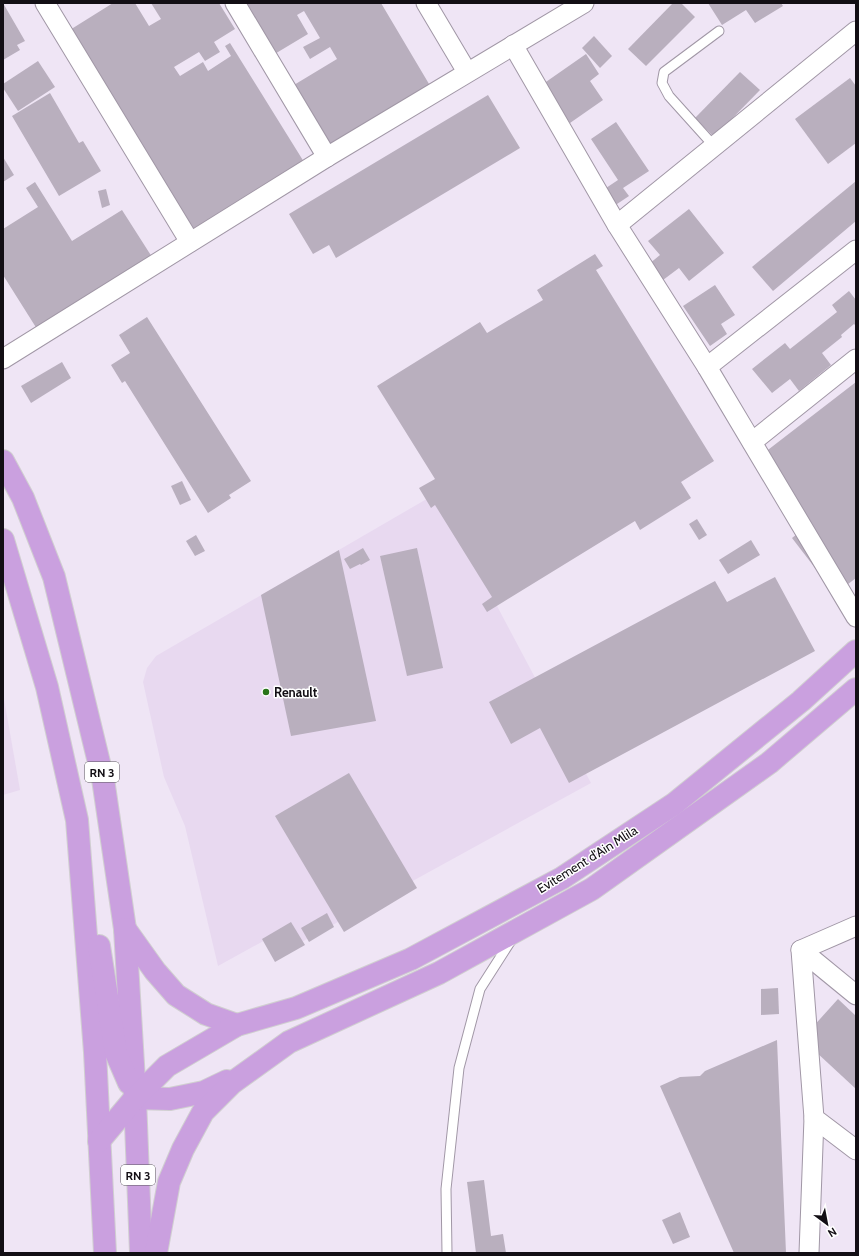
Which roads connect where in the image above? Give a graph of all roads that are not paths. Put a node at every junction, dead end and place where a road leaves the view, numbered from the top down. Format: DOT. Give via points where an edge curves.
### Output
graph roads {
  1 [pos="45,3"];
  2 [pos="235,3"];
  3 [pos="426,3"];
  4 [pos="584,3"];
  5 [pos="719,31"];
  6 [pos="856,31"];
  7 [pos="513,45"];
  8 [pos="467,72"];
  9 [pos="714,146"];
  10 [pos="327,157"];
  11 [pos="617,225"];
  12 [pos="190,242"];
  13 [pos="856,250"];
  14 [pos="3,359"];
  15 [pos="856,359"];
  16 [pos="708,367"];
  17 [pos="752,442"];
  18 [pos="3,461"];
  19 [pos="3,540"];
  20 [pos="856,617"];
  21 [pos="856,651"];
  22 [pos="856,689"];
  23 [pos="77,820"];
  24 [pos="856,926"];
  25 [pos="125,929"];
  26 [pos="519,930"];
  27 [pos="801,950"];
  28 [pos="856,995"];
  29 [pos="237,1025"];
  30 [pos="251,1069"];
  31 [pos="135,1098"];
  32 [pos="814,1118"];
  33 [pos="99,1141"];
  34 [pos="856,1150"];
  35 [pos="105,1253"];
  36 [pos="141,1253"];
  37 [pos="156,1253"];
  38 [pos="448,1253"];
  39 [pos="809,1253"];
  1 -- 12 [label="street"];
  2 -- 10 [label="street"];
  3 -- 8 [label="street"];
  4 -- 7 [label="street"];
  5 -- 9 [label="lane" via="664,72 662,83 669,96"];
  6 -- 9 [label="street"];
  7 -- 8 [label="street"];
  7 -- 11 [label="street"];
  8 -- 10 [label="street"];
  9 -- 11 [label="street"];
  10 -- 12 [label="street"];
  11 -- 16 [label="street"];
  12 -- 14 [label="street"];
  13 -- 16 [label="street"];
  15 -- 17 [label="street"];
  16 -- 17 [label="street"];
  17 -- 20 [label="street"];
  18 -- 25 [label="highway, RN 3" via="23,498 54,577 103,779"];
  19 -- 23 [label="highway, RN 3" via="47,687"];
  21 -- 29 [label="highway, Evitement d'Ain Mlila" via="801,702 674,804 562,878 411,959 296,1008"];
  22 -- 26 [label="highway, Evitement d'Ain Mlila" via="769,763 694,818 592,890"];
  23 -- 31 [label="highway" via="116,1053"];
  23 -- 33 [label="highway, RN 3" via="95,1052"];
  24 -- 27 [label="street"];
  25 -- 29 [label="highway" via="176,995 206,1014"];
  25 -- 31 [label="highway, RN 3"];
  26 -- 30 [label="highway, Evitement d'Ain Mlila" via="439,973 289,1042"];
  26 -- 38 [label="lane" via="480,989 459,1068 446,1189"];
  27 -- 28 [label="street"];
  27 -- 32 [label="street"];
  29 -- 31 [label="highway, Evitement d'Ain Mlila" via="167,1066"];
  30 -- 31 [label="highway" via="204,1092 170,1099"];
  30 -- 37 [label="highway" via="232,1083 203,1112 183,1149 169,1182"];
  31 -- 33 [label="highway, Evitement d'Ain Mlila"];
  31 -- 36 [label="highway, RN 3"];
  32 -- 34 [label="street"];
  32 -- 39 [label="street"];
  33 -- 35 [label="highway, RN 3"];
}
